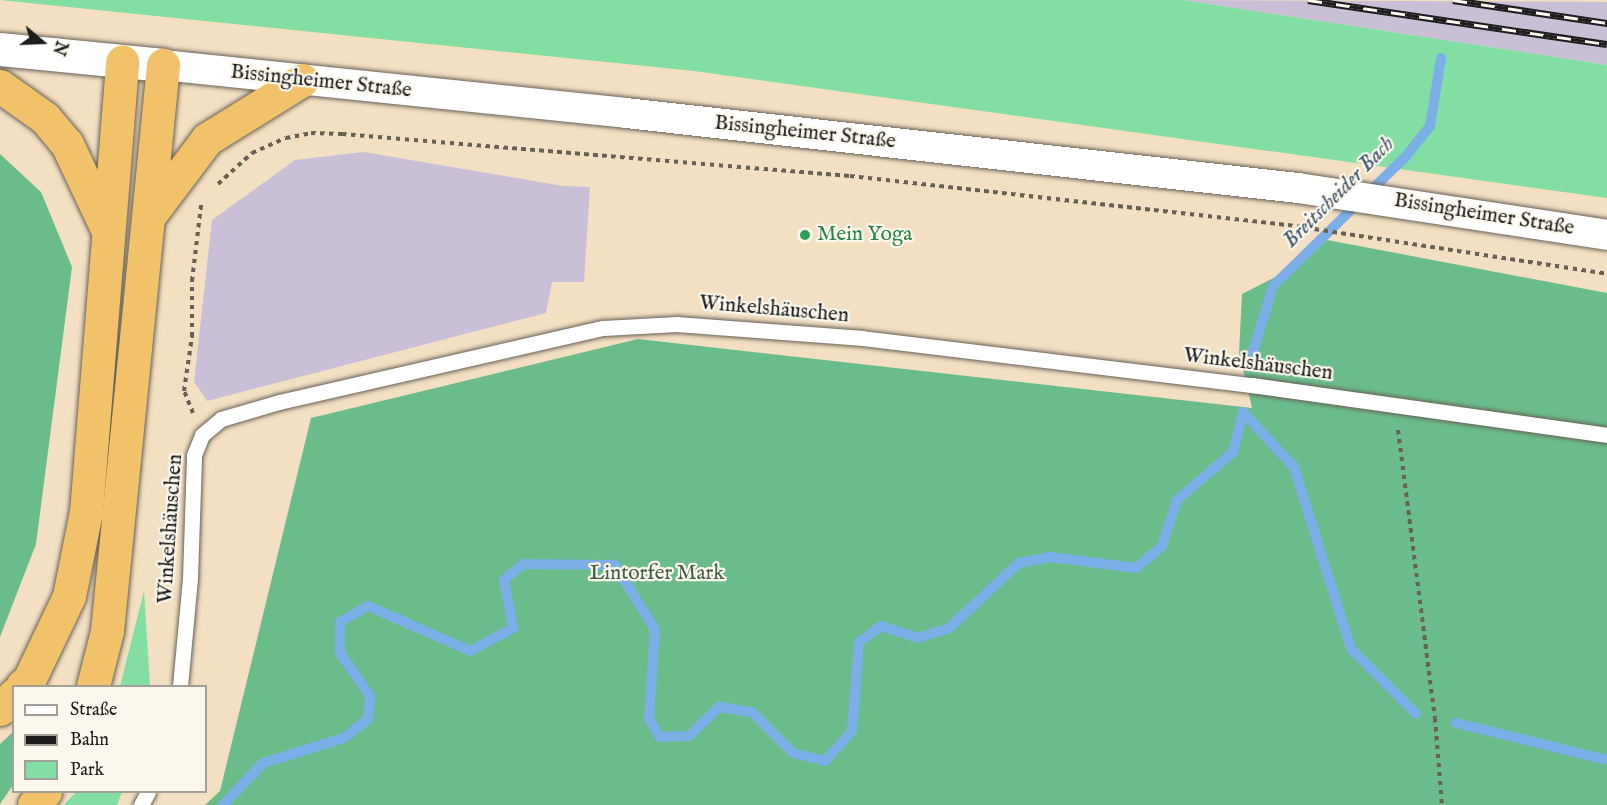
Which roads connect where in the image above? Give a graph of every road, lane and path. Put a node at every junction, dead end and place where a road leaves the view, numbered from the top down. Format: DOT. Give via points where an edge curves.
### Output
graph roads {
  1 [pos="0,49"];
  2 [pos="122,61"];
  3 [pos="163,65"];
  4 [pos="302,80"];
  5 [pos="0,86"];
  6 [pos="202,203"];
  7 [pos="155,207"];
  8 [pos="109,233"];
  9 [pos="1607,235"];
  10 [pos="1607,274"];
  11 [pos="1395,405"];
  12 [pos="202,435"];
  13 [pos="1607,435"];
  14 [pos="24,685"];
  15 [pos="94,685"];
  16 [pos="180,685"];
  17 [pos="12,697"];
  18 [pos="0,709"];
  19 [pos="44,793"];
  20 [pos="34,805"];
  21 [pos="1442,805"];
  1 -- 2 [label="street, Bissingheimer Straße"];
  2 -- 3 [label="street, Bissingheimer Straße"];
  2 -- 8 [label="highway"];
  3 -- 4 [label="street, Bissingheimer Straße"];
  3 -- 7 [label="highway"];
  4 -- 7 [label="highway" via="207,139"];
  4 -- 9 [label="street, Bissingheimer Straße" via="1298,188"];
  5 -- 8 [label="highway" via="45,118 67,144"];
  6 -- 12 [label="path" via="184,391"];
  7 -- 10 [label="path" via="204,192 252,153 286,138 311,133 850,176 1288,225"];
  7 -- 15 [label="highway" via="107,631"];
  8 -- 14 [label="highway" via="86,512 69,596"];
  11 -- 12 [label="lane, Winkelshäuschen" via="862,338 677,324 603,328 291,399 222,419"];
  11 -- 13 [label="lane, Winkelshäuschen"];
  11 -- 21 [label="path" via="1435,718"];
  12 -- 16 [label="lane, Winkelshäuschen" via="194,454 190,578"];
  17 -- 18 [label="highway"];
  19 -- 20 [label="highway"];
}
